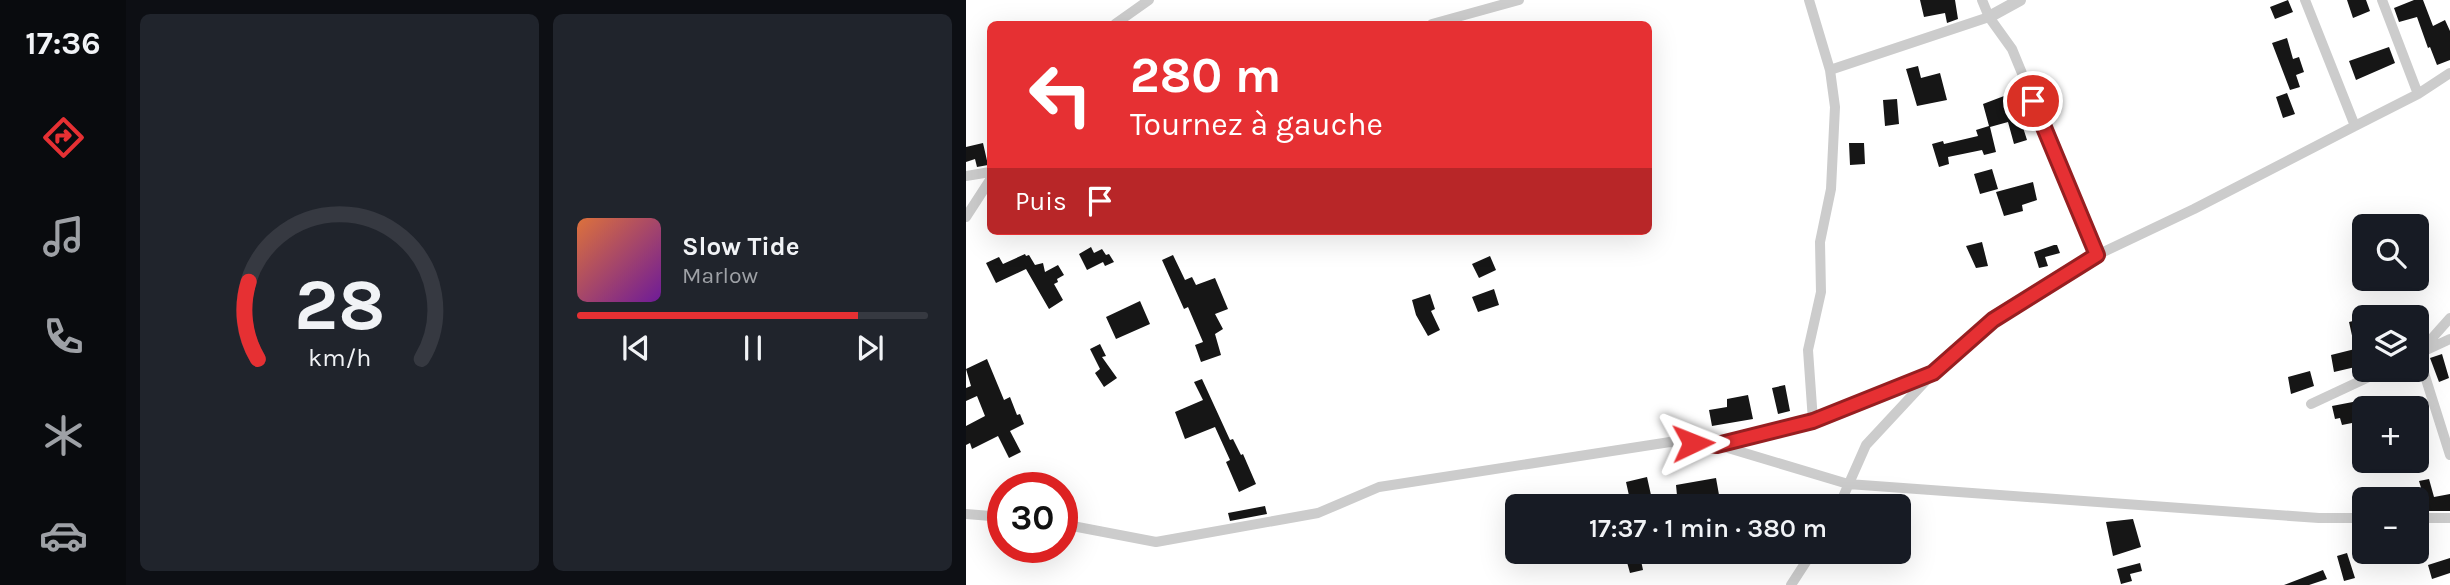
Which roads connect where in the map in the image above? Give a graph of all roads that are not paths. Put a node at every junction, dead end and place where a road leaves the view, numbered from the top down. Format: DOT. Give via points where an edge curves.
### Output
graph roads {
  1 [pos="1149,0"];
  2 [pos="1519,0"];
  3 [pos="1809,0"];
  4 [pos="1982,0"];
  5 [pos="2020,0"];
  6 [pos="2305,0"];
  7 [pos="2382,0"];
  8 [pos="1989,17"];
  9 [pos="1119,21"];
  10 [pos="1443,21"];
  11 [pos="1830,70"];
  12 [pos="2450,73"];
  13 [pos="2417,94"];
  14 [pos="2355,126"];
  15 [pos="987,172"];
  16 [pos="966,176"];
  17 [pos="987,185"];
  18 [pos="966,217"];
  19 [pos="2097,255"];
  20 [pos="2450,318"];
  21 [pos="2450,339"];
  22 [pos="2429,342"];
  23 [pos="2429,349"];
  24 [pos="1933,373"];
  25 [pos="2358,382"];
  26 [pos="2427,382"];
  27 [pos="2311,404"];
  28 [pos="1813,421"];
  29 [pos="1717,445"];
  30 [pos="2450,455"];
  31 [pos="1848,484"];
  32 [pos="1844,494"];
  33 [pos="966,514"];
  34 [pos="987,516"];
  35 [pos="2352,518"];
  36 [pos="2429,518"];
  37 [pos="2450,518"];
  38 [pos="1078,527"];
  39 [pos="1804,564"];
  40 [pos="1791,585"];
  1 -- 9 [label="street"];
  2 -- 10 [label="street"];
  3 -- 11 [label="street"];
  4 -- 8 [label="street"];
  5 -- 8 [label="street"];
  6 -- 14 [label="street"];
  7 -- 13 [label="street"];
  8 -- 11 [label="street"];
  8 -- 19 [label="street" via="2012,50"];
  11 -- 28 [label="street" via="1835,107 1831,189 1820,242 1821,292 1808,350"];
  12 -- 13 [label="street"];
  13 -- 14 [label="street"];
  14 -- 19 [label="street"];
  15 -- 16 [label="street"];
  17 -- 18 [label="street"];
  19 -- 24 [label="street" via="1993,320"];
  20 -- 22 [label="street"];
  21 -- 23 [label="street"];
  24 -- 28 [label="street"];
  24 -- 31 [label="street" via="1866,445"];
  25 -- 27 [label="street"];
  26 -- 30 [label="street"];
  28 -- 29 [label="street"];
  29 -- 31 [label="street"];
  29 -- 38 [label="street" via="1670,442 1379,488 1318,513 1156,542"];
  31 -- 32 [label="street"];
  31 -- 35 [label="street"];
  33 -- 34 [label="street"];
  36 -- 37 [label="street"];
  39 -- 40 [label="street"];
}
